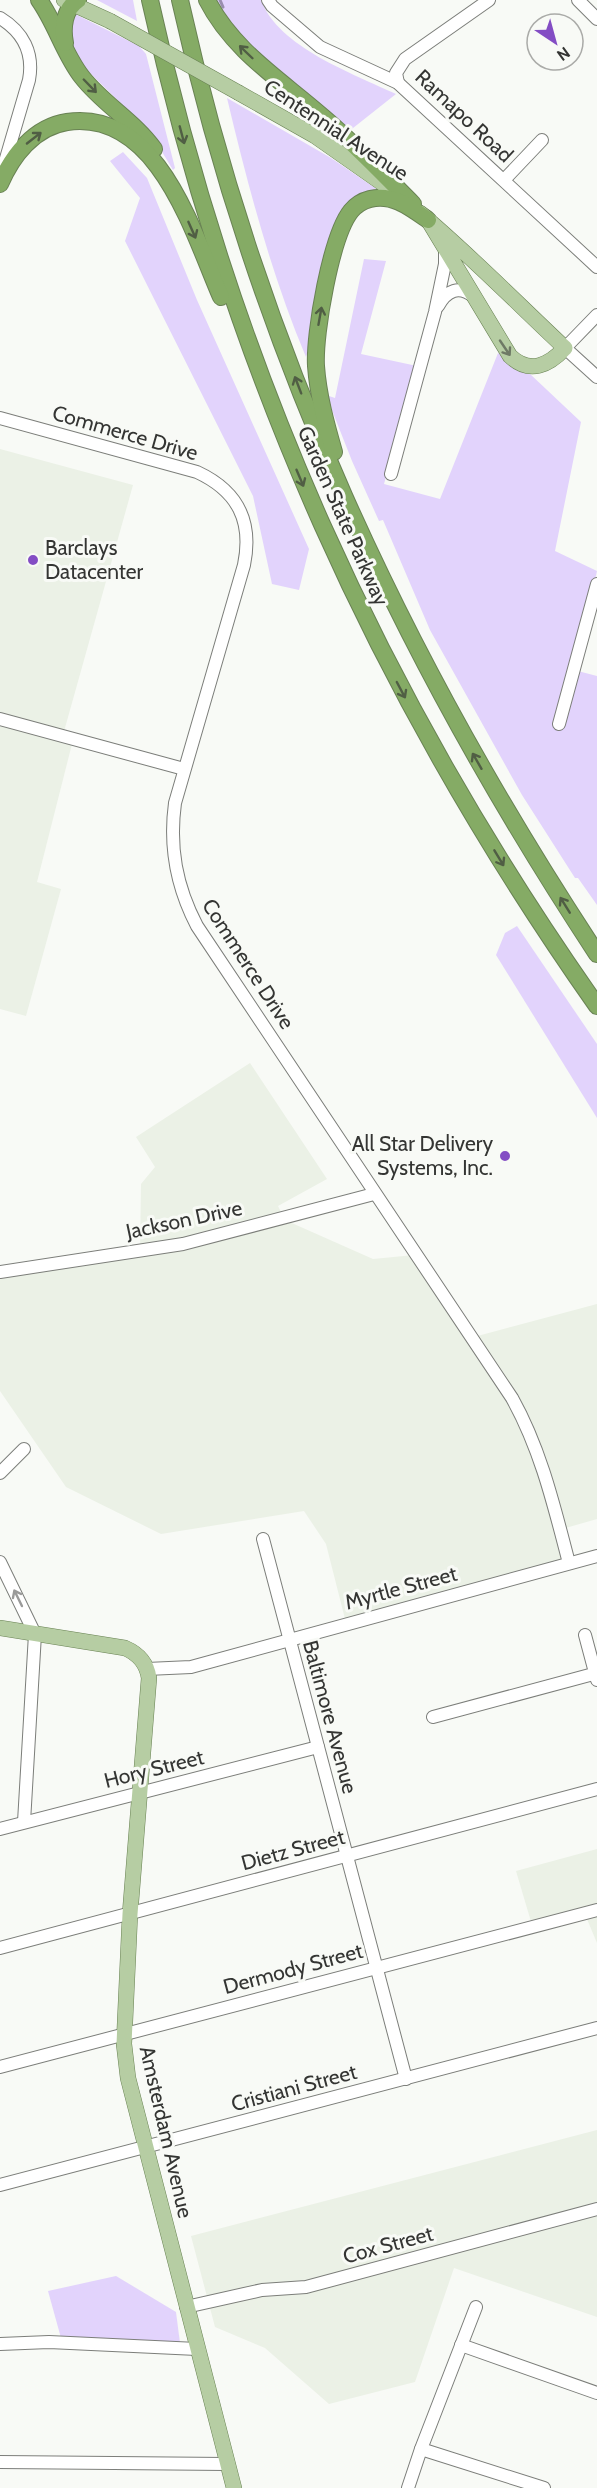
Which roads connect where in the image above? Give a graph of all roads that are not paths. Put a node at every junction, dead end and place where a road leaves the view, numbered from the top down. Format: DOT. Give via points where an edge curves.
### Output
graph roads {
  1 [pos="39,0"];
  2 [pos="150,0"];
  3 [pos="180,0"];
  4 [pos="207,0"];
  5 [pos="268,0"];
  6 [pos="489,0"];
  7 [pos="578,0"];
  8 [pos="73,1"];
  9 [pos="0,18"];
  10 [pos="597,19"];
  11 [pos="71,61"];
  12 [pos="398,83"];
  13 [pos="542,140"];
  14 [pos="0,179"];
  15 [pos="504,180"];
  16 [pos="0,184"];
  17 [pos="177,196"];
  18 [pos="428,220"];
  19 [pos="445,246"];
  20 [pos="597,267"];
  21 [pos="475,298"];
  22 [pos="435,312"];
  23 [pos="597,315"];
  24 [pos="565,348"];
  25 [pos="597,377"];
  26 [pos="0,418"];
  27 [pos="285,443"];
  28 [pos="391,474"];
  29 [pos="370,555"];
  30 [pos="597,584"];
  31 [pos="0,719"];
  32 [pos="559,724"];
  33 [pos="184,770"];
  34 [pos="597,954"];
  35 [pos="597,1006"];
  36 [pos="374,1194"];
  37 [pos="0,1272"];
  38 [pos="24,1449"];
  39 [pos="0,1473"];
  40 [pos="263,1539"];
  41 [pos="597,1556"];
  42 [pos="0,1562"];
  43 [pos="569,1563"];
  44 [pos="0,1628"];
  45 [pos="35,1634"];
  46 [pos="585,1635"];
  47 [pos="289,1639"];
  48 [pos="147,1669"];
  49 [pos="596,1676"];
  50 [pos="433,1717"];
  51 [pos="318,1747"];
  52 [pos="597,1789"];
  53 [pos="140,1793"];
  54 [pos="24,1822"];
  55 [pos="0,1828"];
  56 [pos="347,1856"];
  57 [pos="597,1910"];
  58 [pos="130,1914"];
  59 [pos="0,1948"];
  60 [pos="377,1967"];
  61 [pos="597,2028"];
  62 [pos="124,2033"];
  63 [pos="0,2067"];
  64 [pos="406,2079"];
  65 [pos="145,2147"];
  66 [pos="0,2185"];
  67 [pos="597,2209"];
  68 [pos="186,2307"];
  69 [pos="476,2307"];
  70 [pos="2,2344"];
  71 [pos="461,2345"];
  72 [pos="197,2349"];
  73 [pos="0,2356"];
  74 [pos="597,2393"];
  75 [pos="421,2449"];
  76 [pos="0,2463"];
  77 [pos="227,2464"];
  78 [pos="234,2488"];
  79 [pos="408,2488"];
  80 [pos="544,2488"];
  1 -- 11 [label="highway"];
  2 -- 27 [label="highway, Garden State Parkway, one-way" via="176,113 214,245"];
  29 -- 3 [label="highway, Garden State Parkway, one-way" via="314,425 257,274 212,129"];
  18 -- 4 [label="highway, one-way" via="344,135 244,51"];
  5 -- 12 [label="street" via="320,47"];
  6 -- 12 [label="street, Ramapo Road" via="405,59 396,73"];
  7 -- 10 [label="street"];
  8 -- 11 [label="highway" via="64,32"];
  8 -- 18 [label="main road, Centennial Avenue, bridge" via="337,151"];
  9 -- 14 [label="street" via="23,39 30,65"];
  11 -- 17 [label="highway, one-way" via="91,87 148,141"];
  12 -- 15 [label="street, Ramapo Road"];
  13 -- 15 [label="street"];
  15 -- 20 [label="street, Ramapo Road"];
  16 -- 17 [label="highway, one-way" via="12,160 34,137 62,123 85,122 116,130 139,145 159,166"];
  17 -- 27 [label="highway, one-way"];
  18 -- 19 [label="main road"];
  18 -- 24 [label="main road, Centennial Avenue"];
  29 -- 18 [label="highway, one-way" via="340,472 319,389 316,345 320,312 341,232 356,206 372,198 391,198"];
  19 -- 21 [label="main road"];
  19 -- 22 [label="street"];
  21 -- 22 [label="street" via="462,290 453,290 444,296"];
  21 -- 24 [label="main road, one-way" via="502,345 519,363 542,366 552,362"];
  22 -- 28 [label="street"];
  23 -- 24 [label="street"];
  24 -- 25 [label="street, Centennial Avenue"];
  26 -- 33 [label="street, Commerce Drive" via="197,472 223,488 237,506 246,527 247,550"];
  27 -- 35 [label="highway, Garden State Parkway, one-way" via="366,621 432,746 505,868"];
  34 -- 29 [label="highway, Garden State Parkway, one-way" via="467,743"];
  30 -- 32 [label="street"];
  31 -- 33 [label="street"];
  33 -- 36 [label="street, Commerce Drive" via="175,803 172,839 177,875 189,910"];
  36 -- 37 [label="street, Jackson Drive" via="183,1244"];
  36 -- 43 [label="street, Commerce Drive" via="520,1413 542,1463"];
  38 -- 39 [label="street"];
  40 -- 47 [label="street, Baltimore Avenue"];
  41 -- 43 [label="street, Myrtle Street"];
  45 -- 42 [label="street, one-way"];
  43 -- 47 [label="street, Myrtle Street"];
  44 -- 45 [label="main road"];
  45 -- 48 [label="main road" via="125,1648 137,1655"];
  45 -- 54 [label="street"];
  46 -- 49 [label="street"];
  47 -- 48 [label="street, Myrtle Street" via="185,1668"];
  47 -- 51 [label="street, Baltimore Avenue"];
  48 -- 53 [label="main road, Amsterdam Avenue"];
  49 -- 50 [label="street"];
  51 -- 53 [label="street, Hory Street"];
  51 -- 56 [label="street, Baltimore Avenue"];
  52 -- 56 [label="street, Dietz Street"];
  53 -- 54 [label="street, Hory Street"];
  53 -- 58 [label="main road, Amsterdam Avenue"];
  54 -- 55 [label="street, Hory Street"];
  56 -- 58 [label="street, Dietz Street"];
  56 -- 60 [label="street, Baltimore Avenue"];
  57 -- 60 [label="street, Dermody Street"];
  58 -- 59 [label="street, Dietz Street"];
  58 -- 62 [label="main road, Amsterdam Avenue"];
  60 -- 62 [label="street, Dermody Street"];
  60 -- 64 [label="street, Baltimore Avenue"];
  61 -- 64 [label="street, Cristiani Street"];
  62 -- 63 [label="street, Dermody Street"];
  62 -- 65 [label="main road, Amsterdam Avenue" via="128,2078"];
  64 -- 65 [label="street, Cristiani Street"];
  65 -- 66 [label="street, Cristiani Street"];
  65 -- 68 [label="main road, Amsterdam Avenue"];
  67 -- 68 [label="street, Cox Street" via="306,2287 262,2290"];
  68 -- 72 [label="main road, Amsterdam Avenue"];
  69 -- 71 [label="street"];
  70 -- 72 [label="street" via="49,2342"];
  70 -- 73 [label="street"];
  71 -- 74 [label="street"];
  71 -- 75 [label="street"];
  72 -- 77 [label="main road, Amsterdam Avenue"];
  75 -- 79 [label="street"];
  75 -- 80 [label="street"];
  76 -- 77 [label="street"];
  77 -- 78 [label="main road, Amsterdam Avenue"];
}
